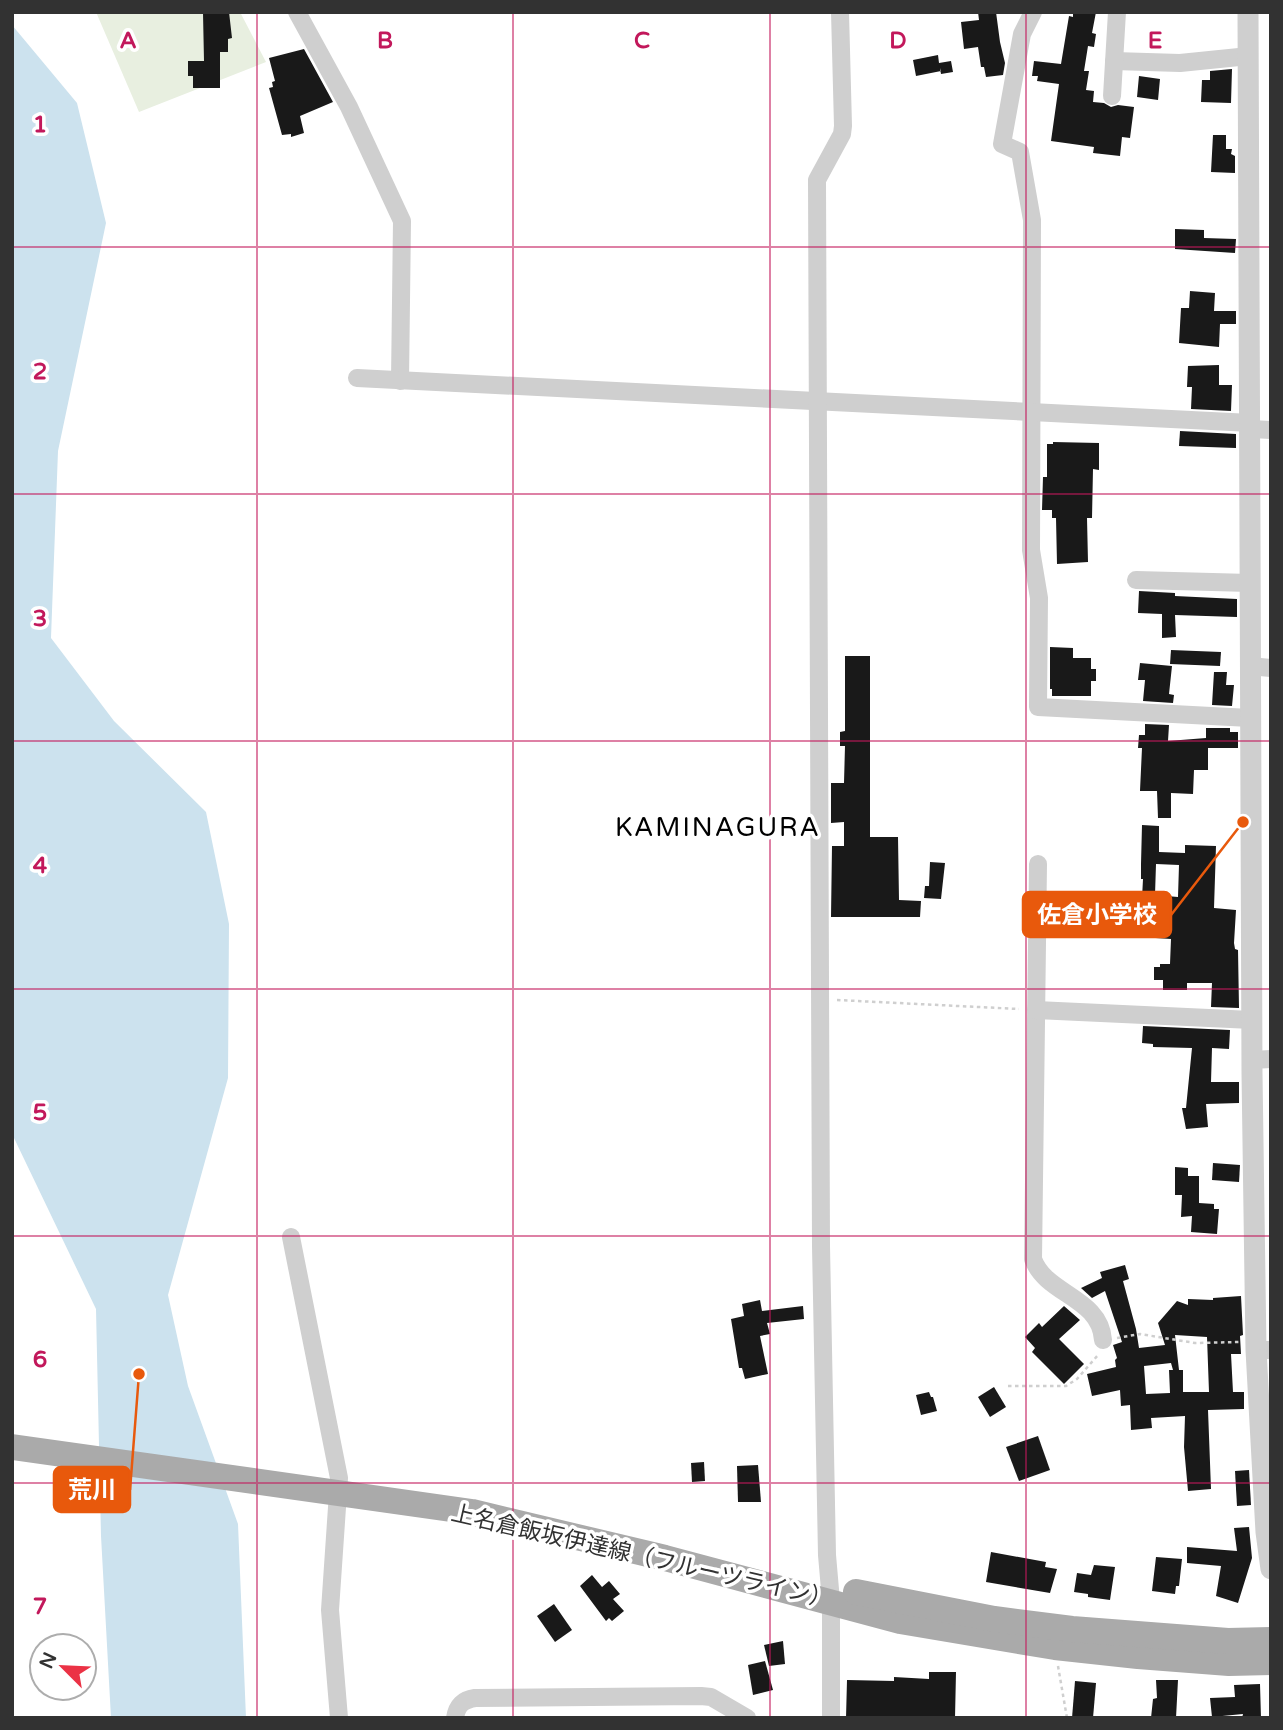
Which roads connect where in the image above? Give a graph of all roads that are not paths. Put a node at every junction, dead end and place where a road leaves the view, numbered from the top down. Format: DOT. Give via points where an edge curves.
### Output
graph roads {
  1 [pos="297,12"];
  2 [pos="840,12"];
  3 [pos="1117,12"];
  4 [pos="1248,12"];
  5 [pos="1032,13"];
  6 [pos="1249,56"];
  7 [pos="1114,61"];
  8 [pos="1112,96"];
  9 [pos="357,378"];
  10 [pos="400,380"];
  11 [pos="818,402"];
  12 [pos="1033,411"];
  13 [pos="1257,427"];
  14 [pos="1136,580"];
  15 [pos="1250,583"];
  16 [pos="1249,666"];
  17 [pos="1271,668"];
  18 [pos="1250,718"];
  19 [pos="1038,864"];
  20 [pos="1036,1010"];
  21 [pos="1252,1020"];
  22 [pos="1261,1060"];
  23 [pos="291,1237"];
  24 [pos="1103,1340"];
  25 [pos="1261,1347"];
  26 [pos="12,1431"];
  27 [pos="12,1447"];
  28 [pos="333,1484"];
  29 [pos="1271,1569"];
  30 [pos="831,1594"];
  31 [pos="1271,1640"];
  32 [pos="1271,1662"];
  33 [pos="339,1718"];
  34 [pos="455,1718"];
  35 [pos="747,1718"];
  36 [pos="831,1718"];
  1 -- 10 [label="street" via="349,107 402,220"];
  2 -- 11 [label="street" via="842,134 817,180"];
  3 -- 7 [label="street"];
  4 -- 6 [label="street"];
  5 -- 12 [label="street" via="1022,34 1002,144 1020,152 1032,220"];
  6 -- 7 [label="street" via="1180,63"];
  6 -- 13 [label="street"];
  7 -- 8 [label="street"];
  9 -- 10 [label="street"];
  10 -- 11 [label="street"];
  11 -- 12 [label="street"];
  11 -- 30 [label="street" via="821,1246"];
  12 -- 13 [label="street"];
  12 -- 18 [label="street" via="1031,550 1039,598 1038,707"];
  13 -- 15 [label="street"];
  14 -- 15 [label="street"];
  15 -- 16 [label="street"];
  16 -- 17 [label="street"];
  16 -- 18 [label="street"];
  18 -- 21 [label="street"];
  19 -- 20 [label="street"];
  20 -- 21 [label="street"];
  20 -- 24 [label="street" via="1033,1259 1045,1279 1089,1307"];
  21 -- 22 [label="street"];
  22 -- 25 [label="street"];
  23 -- 28 [label="street"];
  25 -- 29 [label="street"];
  26 -- 28 [label="main road, 上名倉飯坂伊達線（フルーツライン）"];
  27 -- 28 [label="main road, 上名倉飯坂伊達線（フルーツライン）"];
  28 -- 30 [label="main road, 上名倉飯坂伊達線（フルーツライン）"];
  28 -- 33 [label="street" via="330,1609"];
  30 -- 31 [label="main road, 上名倉飯坂伊達線（フルーツライン）" via="1072,1629"];
  30 -- 32 [label="main road, 上名倉飯坂伊達線（フルーツライン）" via="900,1620 1055,1647 1216,1662"];
  30 -- 36 [label="street"];
  34 -- 35 [label="street" via="461,1703 475,1698 701,1696"];
}
